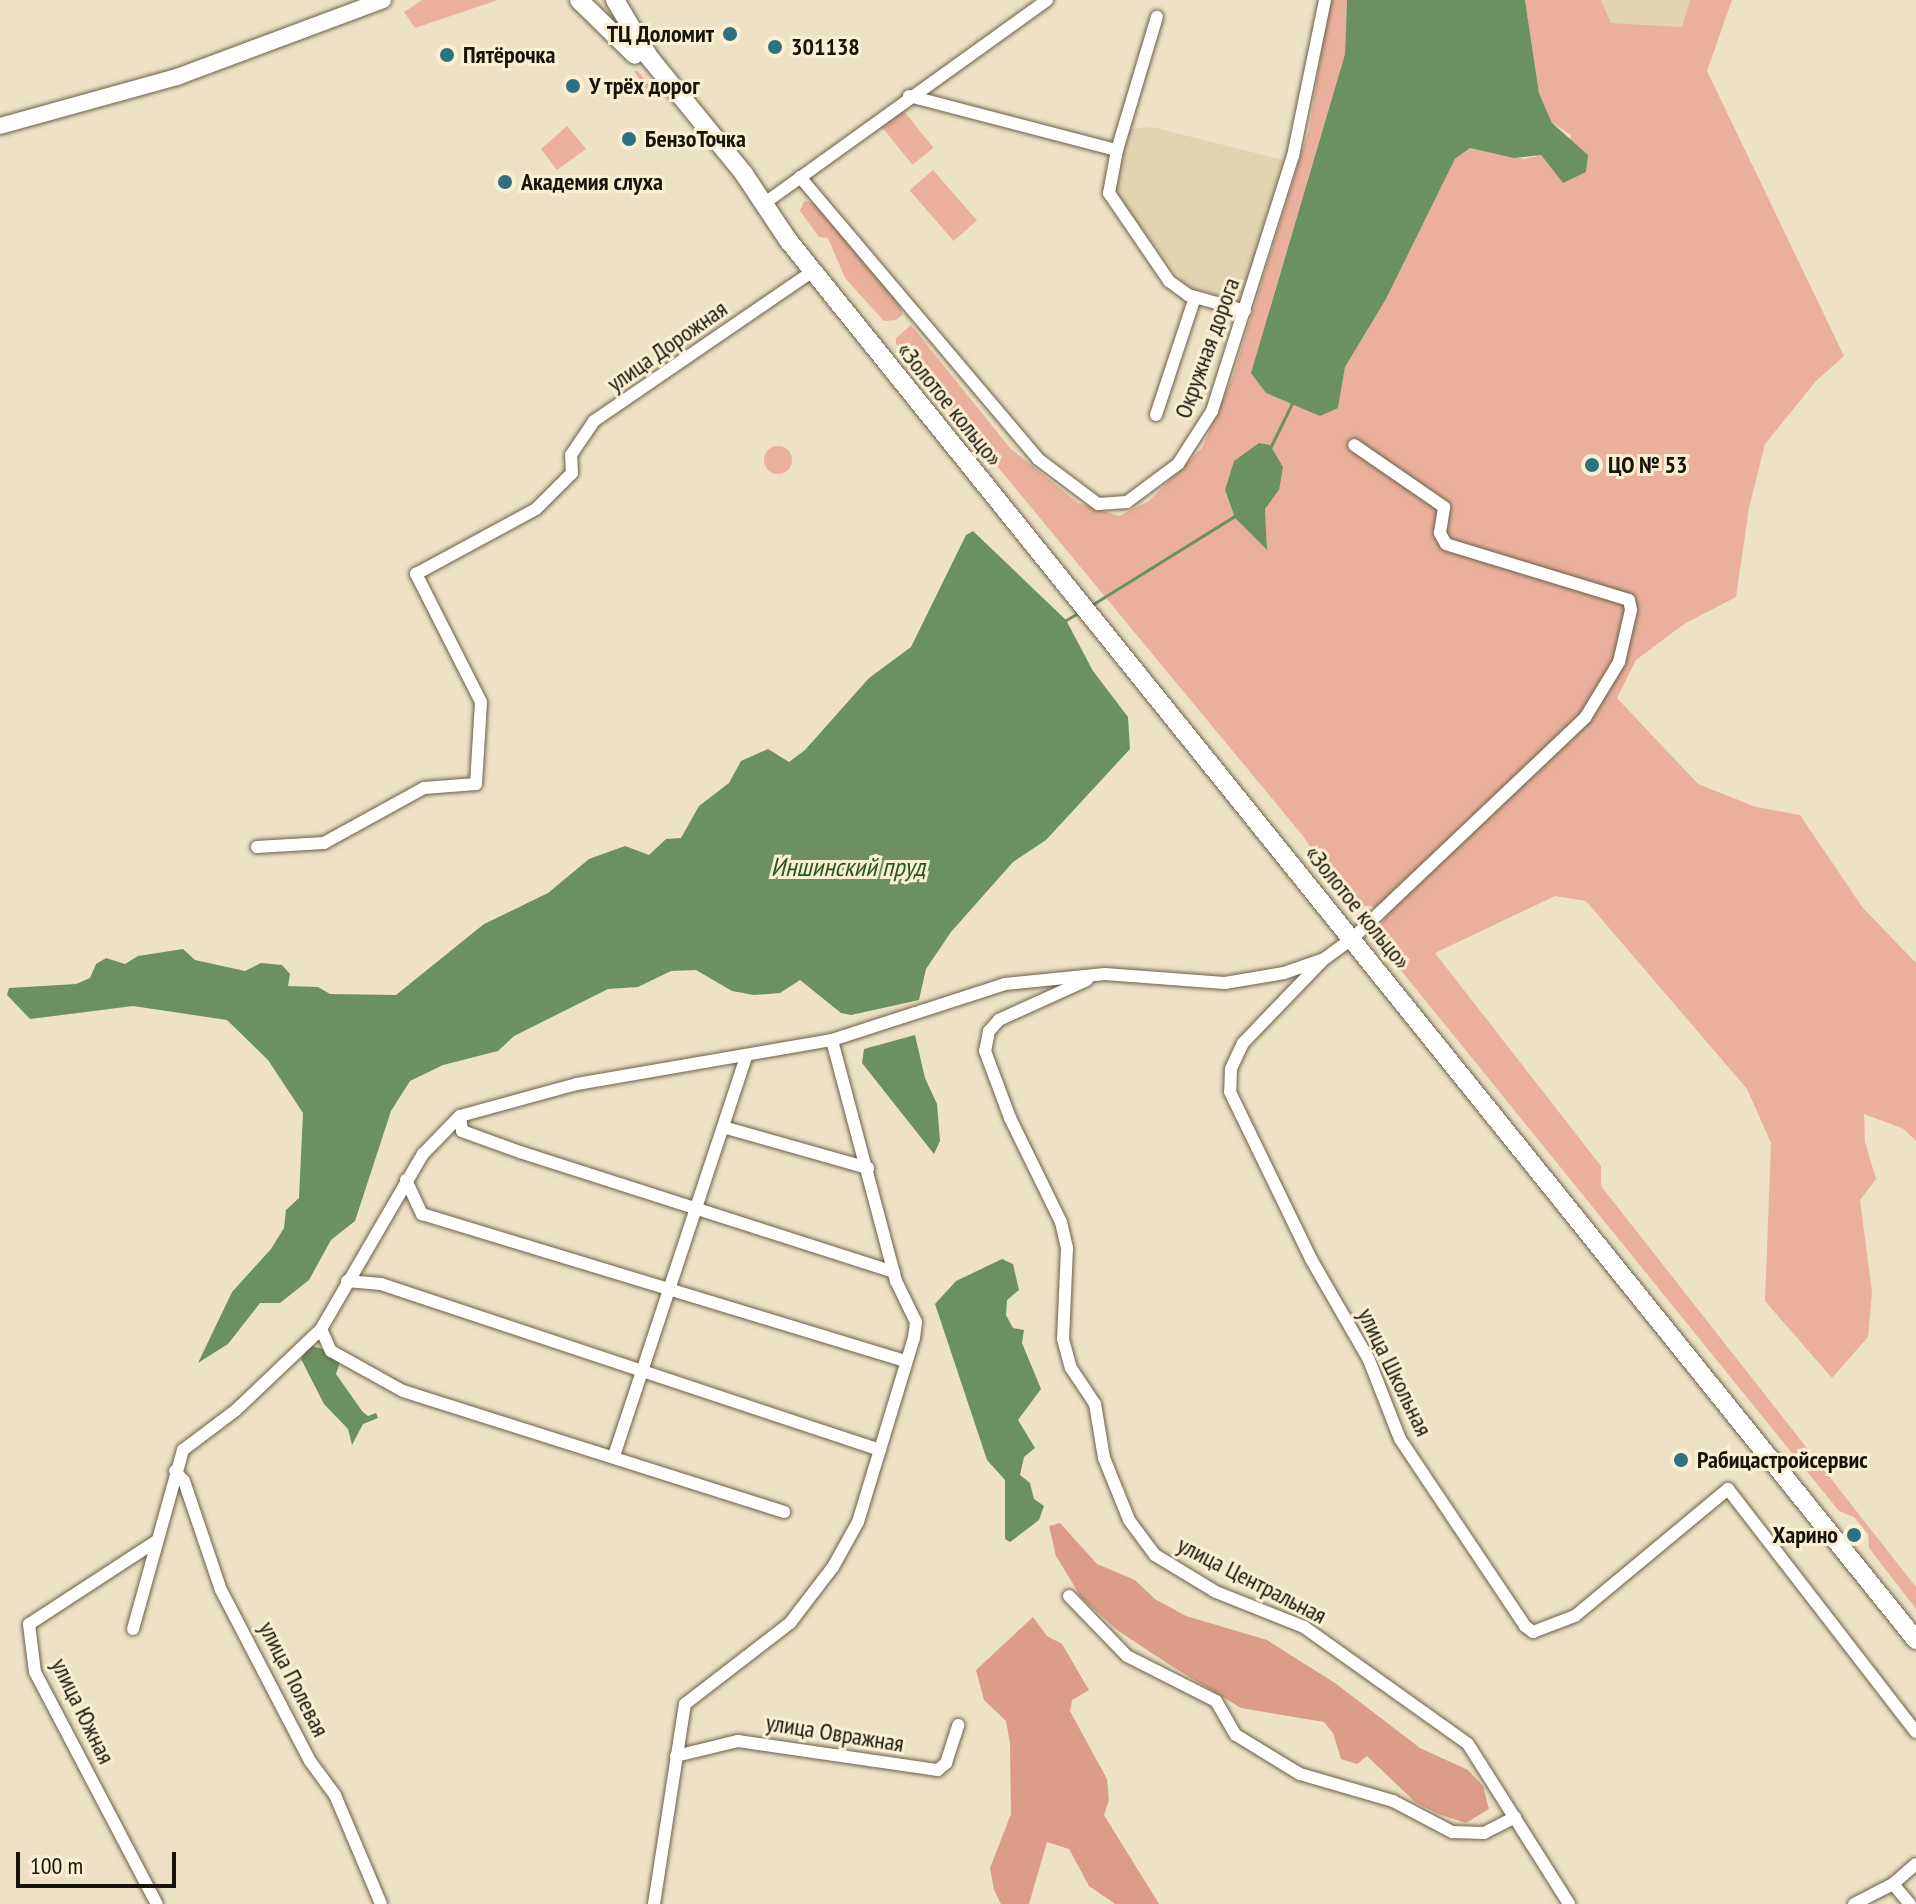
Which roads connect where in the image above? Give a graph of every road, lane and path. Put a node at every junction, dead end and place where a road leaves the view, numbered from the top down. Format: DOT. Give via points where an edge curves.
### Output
graph roads {
  1 [pos="383,0"];
  2 [pos="579,0"];
  3 [pos="615,0"];
  4 [pos="1047,0"];
  5 [pos="1325,0"];
  6 [pos="1157,17"];
  7 [pos="909,96"];
  8 [pos="0,126"];
  9 [pos="1117,150"];
  10 [pos="800,177"];
  11 [pos="759,201"];
  12 [pos="813,271"];
  13 [pos="1195,297"];
  14 [pos="1245,311"];
  15 [pos="1156,415"];
  16 [pos="1354,445"];
  17 [pos="257,847"];
  18 [pos="1353,938"];
  19 [pos="1324,959"];
  20 [pos="1105,974"];
  21 [pos="832,1040"];
  22 [pos="746,1056"];
  23 [pos="460,1116"];
  24 [pos="723,1127"];
  25 [pos="868,1168"];
  26 [pos="406,1180"];
  27 [pos="696,1209"];
  28 [pos="894,1272"];
  29 [pos="347,1281"];
  30 [pos="668,1292"];
  31 [pos="321,1329"];
  32 [pos="905,1361"];
  33 [pos="641,1373"];
  34 [pos="880,1450"];
  35 [pos="614,1456"];
  36 [pos="175,1471"];
  37 [pos="784,1512"];
  38 [pos="155,1542"];
  39 [pos="1069,1596"];
  40 [pos="133,1629"];
  41 [pos="1916,1640"];
  42 [pos="958,1725"];
  43 [pos="1916,1732"];
  44 [pos="676,1756"];
  45 [pos="1515,1817"];
  46 [pos="1916,1864"];
  47 [pos="1893,1884"];
  48 [pos="157,1904"];
  49 [pos="381,1904"];
  50 [pos="654,1904"];
  51 [pos="1569,1904"];
  52 [pos="1854,1904"];
  53 [pos="1910,1904"];
  1 -- 8 [label="main road" via="177,77"];
  2 -- 11 [label="highway, «Золотое кольцо»" via="609,25 736,182"];
  3 -- 11 [label="highway, «Золотое кольцо»" via="649,57 744,174"];
  4 -- 7 [label="street"];
  5 -- 14 [label="street, Окружная дорога" via="1293,156"];
  6 -- 9 [label="street"];
  7 -- 9 [label="street"];
  7 -- 10 [label="street"];
  9 -- 13 [label="street" via="1109,193 1169,281"];
  10 -- 11 [label="street"];
  10 -- 14 [label="street, Окружная дорога" via="1018,438 1098,504 1114,506 1139,497 1188,453 1212,411"];
  11 -- 12 [label="highway, «Золотое кольцо»"];
  12 -- 17 [label="street, улица Дорожная" via="594,421 571,455 572,473 536,509 416,574 481,702 476,784 424,788 324,843"];
  12 -- 18 [label="highway, «Золотое кольцо»"];
  13 -- 14 [label="street"];
  13 -- 15 [label="street"];
  16 -- 18 [label="street" via="1444,507 1440,533 1446,544 1626,599 1631,610 1614,674 1585,718"];
  18 -- 19 [label="street"];
  18 -- 41 [label="highway, «Золотое кольцо»"];
  19 -- 20 [label="street" via="1284,973 1225,983"];
  19 -- 43 [label="street, улица Школьная" via="1243,1043 1231,1069 1230,1092 1311,1259 1369,1360 1400,1439 1525,1626 1533,1632 1577,1615 1728,1489"];
  20 -- 21 [label="street" via="1005,984"];
  20 -- 45 [label="street, улица Центральная" via="1005,1016 989,1031 985,1051 1064,1231 1063,1339 1071,1368 1095,1404 1104,1458 1129,1520 1155,1555 1216,1592 1304,1627 1468,1744"];
  21 -- 22 [label="street"];
  21 -- 25 [label="street"];
  22 -- 23 [label="street" via="577,1084"];
  22 -- 24 [label="street"];
  23 -- 26 [label="street" via="441,1130"];
  23 -- 27 [label="street" via="462,1131"];
  24 -- 25 [label="street"];
  24 -- 27 [label="street"];
  25 -- 28 [label="street"];
  26 -- 29 [label="street"];
  26 -- 30 [label="street" via="422,1214"];
  27 -- 28 [label="street"];
  27 -- 30 [label="street"];
  28 -- 32 [label="street" via="916,1322"];
  29 -- 31 [label="street"];
  29 -- 33 [label="street" via="381,1284"];
  30 -- 32 [label="street"];
  30 -- 33 [label="street"];
  31 -- 35 [label="street" via="331,1351 403,1391"];
  31 -- 36 [label="street" via="236,1410 183,1450"];
  32 -- 34 [label="street"];
  33 -- 34 [label="street"];
  33 -- 35 [label="street"];
  34 -- 44 [label="street" via="858,1522 833,1567 790,1623 686,1702"];
  35 -- 37 [label="street"];
  36 -- 38 [label="street"];
  36 -- 49 [label="street, улица Полевая" via="184,1481 221,1590 310,1761 335,1795"];
  38 -- 40 [label="street"];
  38 -- 48 [label="street, улица Южная" via="29,1624 35,1672"];
  39 -- 45 [label="street" via="1127,1656 1216,1701 1236,1735 1300,1774 1393,1801 1452,1832 1484,1833"];
  42 -- 44 [label="street, улица Овражная" via="946,1763 938,1770 738,1741"];
  44 -- 50 [label="street"];
  45 -- 51 [label="street, улица Центральная"];
  46 -- 47 [label="street"];
  47 -- 52 [label="street"];
  47 -- 53 [label="street"];
}
